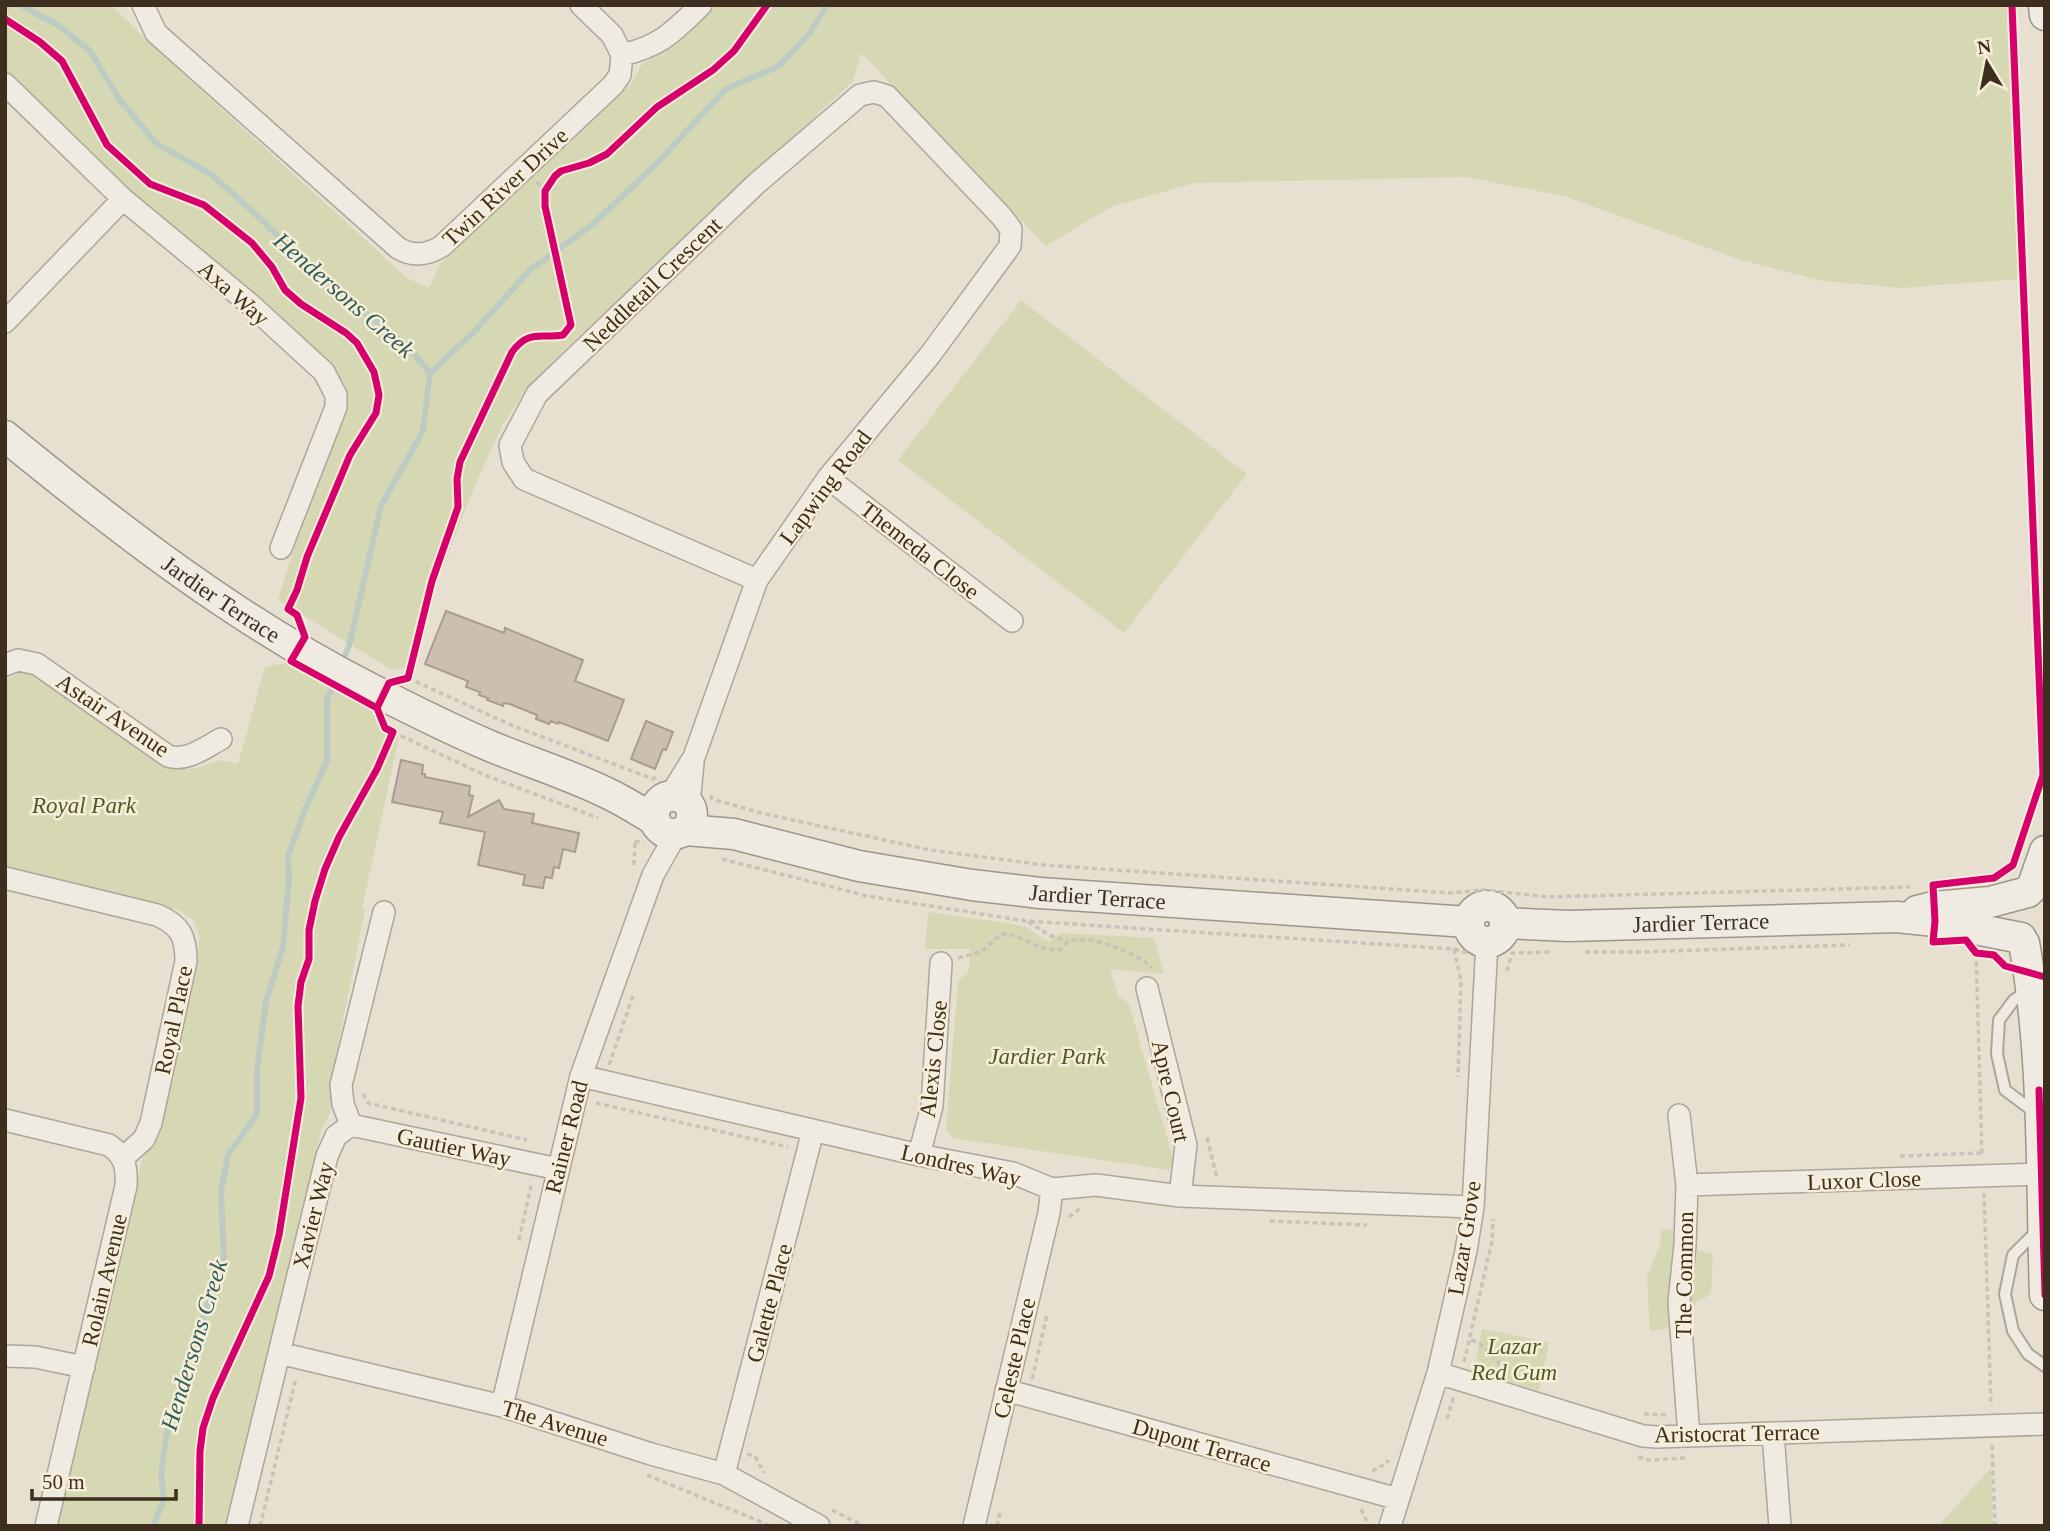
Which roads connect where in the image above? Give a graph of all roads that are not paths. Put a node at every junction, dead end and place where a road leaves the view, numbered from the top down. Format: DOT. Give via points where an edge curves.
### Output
graph roads {
  1 [pos="143,5"];
  2 [pos="581,5"];
  3 [pos="701,5"];
  4 [pos="2044,5"];
  5 [pos="2045,15"];
  6 [pos="622,55"];
  7 [pos="5,84"];
  8 [pos="123,199"];
  9 [pos="1010,246"];
  10 [pos="5,322"];
  11 [pos="5,436"];
  12 [pos="828,478"];
  13 [pos="281,548"];
  14 [pos="757,580"];
  15 [pos="1012,621"];
  16 [pos="5,665"];
  17 [pos="221,739"];
  18 [pos="672,811"];
  19 [pos="2045,852"];
  20 [pos="5,878"];
  21 [pos="2035,887"];
  22 [pos="384,912"];
  23 [pos="1897,917"];
  24 [pos="1487,929"];
  25 [pos="2030,946"];
  26 [pos="941,963"];
  27 [pos="1147,988"];
  28 [pos="2045,1060"];
  29 [pos="591,1079"];
  30 [pos="2039,1103"];
  31 [pos="1679,1115"];
  32 [pos="5,1120"];
  33 [pos="351,1125"];
  34 [pos="813,1131"];
  35 [pos="919,1155"];
  36 [pos="124,1158"];
  37 [pos="558,1169"];
  38 [pos="2041,1174"];
  39 [pos="1687,1185"];
  40 [pos="1052,1189"];
  41 [pos="1180,1196"];
  42 [pos="1473,1207"];
  43 [pos="2043,1226"];
  44 [pos="2045,1294"];
  45 [pos="279,1353"];
  46 [pos="5,1356"];
  47 [pos="2045,1366"];
  48 [pos="84,1367"];
  49 [pos="1438,1373"];
  50 [pos="1006,1390"];
  51 [pos="502,1406"];
  52 [pos="2045,1424"];
  53 [pos="1773,1434"];
  54 [pos="1689,1436"];
  55 [pos="724,1474"];
  56 [pos="1398,1499"];
  57 [pos="46,1526"];
  58 [pos="237,1526"];
  59 [pos="819,1526"];
  60 [pos="974,1526"];
  61 [pos="1390,1526"];
  62 [pos="1780,1526"];
  1 -- 6 [label="street, Twin River Drive" via="156,33 398,248 419,254 442,246 613,85 620,75"];
  2 -- 6 [label="street" via="612,35"];
  3 -- 6 [label="street" via="653,46"];
  4 -- 5 [label="street"];
  7 -- 8 [label="street, Axa Way"];
  8 -- 10 [label="street"];
  8 -- 13 [label="street, Axa Way" via="251,306 324,372 332,385 337,407"];
  9 -- 12 [label="street, Lapwing Road" via="930,355"];
  9 -- 14 [label="street, Neddletail Crescent" via="1011,229 1002,217 887,96 874,92 860,95 756,184 537,394 510,445 513,462 524,478"];
  11 -- 18 [label="street, Jardier Terrace" via="174,569 311,656 610,808"];
  12 -- 14 [label="street, Lapwing Road"];
  12 -- 15 [label="street, Themeda Close"];
  14 -- 18 [label="street, Lapwing Road"];
  16 -- 17 [label="street, Astair Avenue" via="18,660 37,664 168,756 190,756"];
  18 -- 24 [label="street, Jardier Terrace" via="734,834 859,866 971,885"];
  18 -- 29 [label="street, Rainer Road" via="644,871"];
  19 -- 21 [label="street"];
  20 -- 36 [label="street, Royal Place" via="157,915 183,934 186,961 151,1123 144,1139"];
  21 -- 23 [label="street, Jardier Terrace" via="1990,902 1933,896"];
  21 -- 25 [label="street" via="2017,914 2017,926"];
  22 -- 33 [label="street" via="341,1084"];
  23 -- 24 [label="street, Jardier Terrace"];
  23 -- 25 [label="street, Jardier Terrace" via="1935,921"];
  24 -- 42 [label="street, Lazar Grove"];
  25 -- 30 [label="street"];
  26 -- 35 [label="street, Alexis Close" via="932,1106"];
  27 -- 41 [label="street, Apre Court" via="1186,1145"];
  28 -- 30 [label="street"];
  29 -- 34 [label="street, Londres Way"];
  29 -- 37 [label="street, Rainer Road"];
  30 -- 38 [label="street"];
  31 -- 39 [label="street, The Common"];
  32 -- 36 [label="street" via="108,1145"];
  33 -- 37 [label="street, Gautier Way" via="534,1175"];
  33 -- 45 [label="street, Xavier Way" via="336,1136 327,1156"];
  34 -- 35 [label="street, Londres Way"];
  34 -- 55 [label="street, Galette Place"];
  35 -- 40 [label="street, Londres Way" via="1013,1173"];
  36 -- 48 [label="street, Rolain Avenue" via="126,1186"];
  37 -- 51 [label="street, Rainer Road"];
  38 -- 39 [label="street, Luxor Close"];
  38 -- 43 [label="street"];
  39 -- 54 [label="street, The Common" via="1679,1301"];
  40 -- 41 [label="street, Londres Way" via="1096,1185"];
  40 -- 50 [label="street, Celeste Place"];
  41 -- 42 [label="street, Londres Way"];
  42 -- 49 [label="street, Lazar Grove"];
  43 -- 44 [label="street"];
  43 -- 47 [label="lane" via="2013,1255 2005,1294 2014,1331 2028,1354"];
  45 -- 51 [label="street, The Avenue"];
  45 -- 58 [label="street, Xavier Way"];
  46 -- 48 [label="street"];
  48 -- 57 [label="street, Rolain Avenue"];
  49 -- 54 [label="street, Aristocrat Terrace" via="1643,1436"];
  49 -- 56 [label="street, Lazar Grove"];
  50 -- 56 [label="street, Dupont Terrace"];
  50 -- 60 [label="street, Celeste Place"];
  51 -- 55 [label="street, The Avenue"];
  52 -- 53 [label="street, Aristocrat Terrace"];
  53 -- 54 [label="street, Aristocrat Terrace"];
  53 -- 62 [label="street"];
  55 -- 59 [label="street, The Avenue"];
  56 -- 61 [label="street, Lazar Grove"];
}
